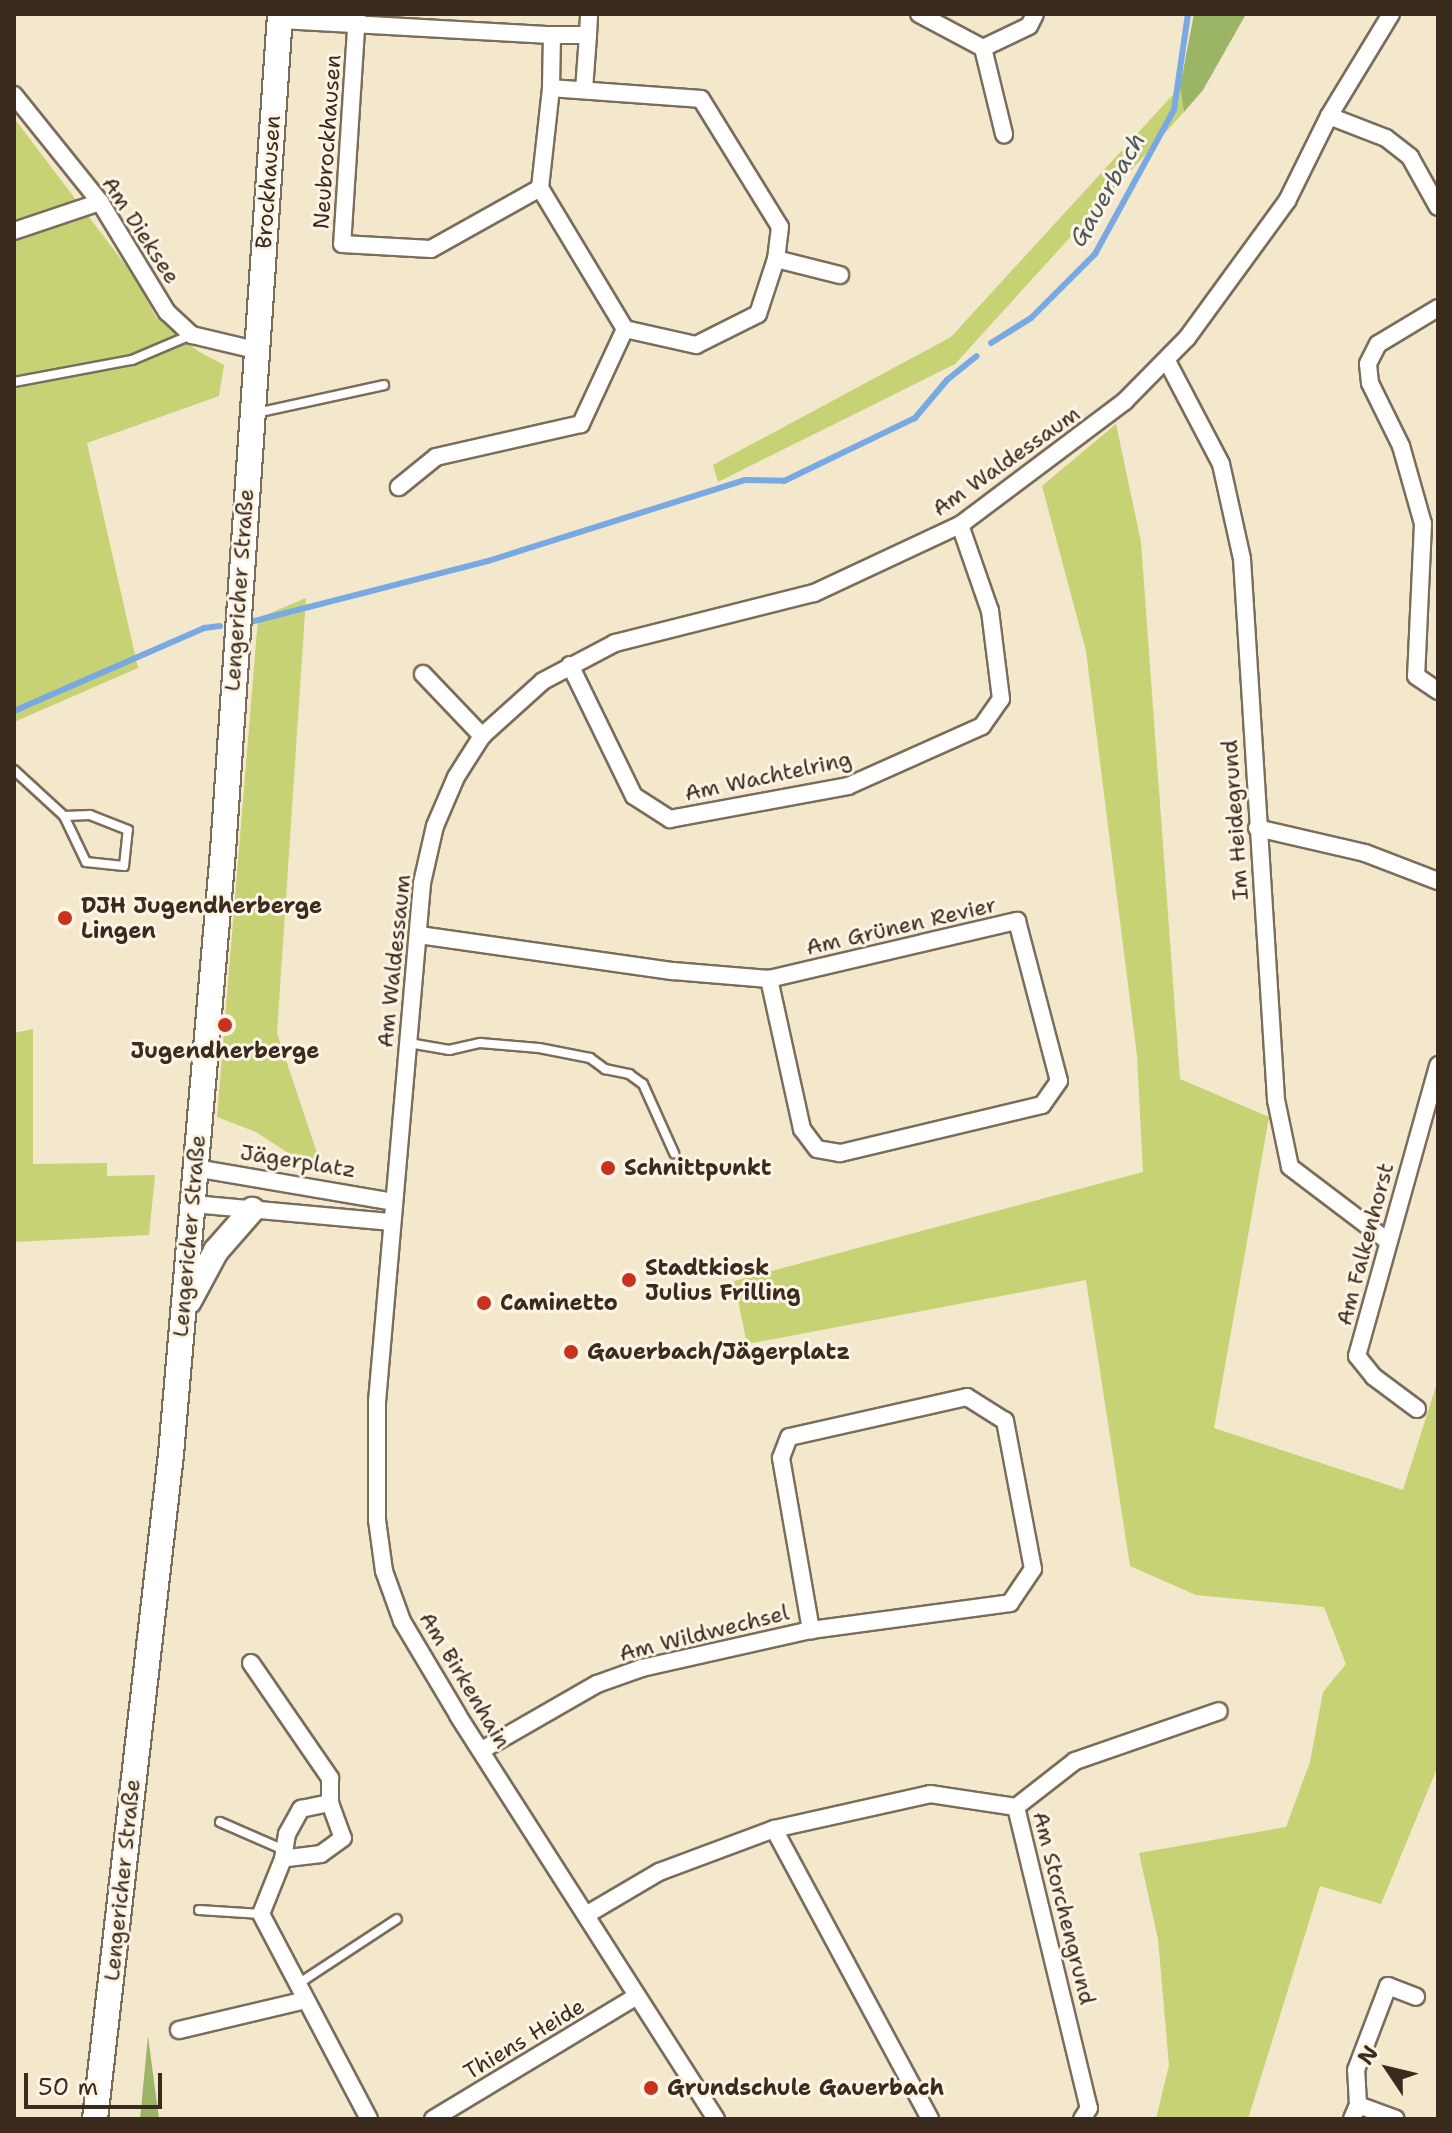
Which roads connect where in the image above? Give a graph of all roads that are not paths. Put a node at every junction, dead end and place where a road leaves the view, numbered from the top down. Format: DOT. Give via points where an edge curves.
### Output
graph roads {
  1 [pos="589,14"];
  2 [pos="919,14"];
  3 [pos="1035,14"];
  4 [pos="1391,14"];
  5 [pos="280,17"];
  6 [pos="357,18"];
  7 [pos="552,35"];
  8 [pos="588,35"];
  9 [pos="983,48"];
  10 [pos="551,88"];
  11 [pos="584,90"];
  12 [pos="14,95"];
  13 [pos="1329,116"];
  14 [pos="1004,134"];
  15 [pos="540,188"];
  16 [pos="100,202"];
  17 [pos="1438,207"];
  18 [pos="14,231"];
  19 [pos="776,259"];
  20 [pos="840,275"];
  21 [pos="1438,308"];
  22 [pos="625,329"];
  23 [pos="192,335"];
  24 [pos="255,350"];
  25 [pos="1167,361"];
  26 [pos="14,382"];
  27 [pos="384,385"];
  28 [pos="251,414"];
  29 [pos="399,487"];
  30 [pos="960,525"];
  31 [pos="570,665"];
  32 [pos="423,674"];
  33 [pos="1438,691"];
  34 [pos="482,736"];
  35 [pos="14,770"];
  36 [pos="64,816"];
  37 [pos="1257,828"];
  38 [pos="1438,881"];
  39 [pos="419,935"];
  40 [pos="769,979"];
  41 [pos="408,1042"];
  42 [pos="1438,1065"];
  43 [pos="674,1153"];
  44 [pos="195,1168"];
  45 [pos="393,1202"];
  46 [pos="193,1204"];
  47 [pos="252,1210"];
  48 [pos="392,1222"];
  49 [pos="1388,1241"];
  50 [pos="182,1318"];
  51 [pos="1417,1409"];
  52 [pos="811,1630"];
  53 [pos="251,1663"];
  54 [pos="1219,1711"];
  55 [pos="482,1750"];
  56 [pos="330,1803"];
  57 [pos="1016,1807"];
  58 [pos="220,1822"];
  59 [pos="774,1829"];
  60 [pos="284,1854"];
  61 [pos="199,1910"];
  62 [pos="261,1914"];
  63 [pos="586,1915"];
  64 [pos="397,1919"];
  65 [pos="298,1984"];
  66 [pos="637,1996"];
  67 [pos="1416,1997"];
  68 [pos="306,2000"];
  69 [pos="179,2030"];
  70 [pos="1355,2112"];
  71 [pos="95,2119"];
  72 [pos="369,2119"];
  73 [pos="433,2119"];
  74 [pos="716,2119"];
  75 [pos="930,2119"];
  76 [pos="1082,2119"];
  77 [pos="1396,2119"];
  1 -- 8 [label="street"];
  2 -- 9 [label="street"];
  3 -- 9 [label="street" via="1029,26"];
  4 -- 13 [label="street, Am Waldessaum"];
  5 -- 6 [label="street"];
  5 -- 24 [label="main road, Brockhausen"];
  6 -- 7 [label="street"];
  6 -- 15 [label="street, Neubrockhausen" via="342,244 431,249"];
  7 -- 8 [label="street"];
  7 -- 10 [label="street"];
  8 -- 11 [label="street"];
  9 -- 14 [label="street"];
  10 -- 11 [label="street"];
  10 -- 15 [label="street"];
  11 -- 19 [label="street" via="701,99 780,227"];
  12 -- 16 [label="street, Am Dieksee"];
  13 -- 17 [label="street" via="1386,138 1410,157"];
  13 -- 25 [label="street, Am Waldessaum" via="1287,201"];
  15 -- 22 [label="street"];
  16 -- 18 [label="street"];
  16 -- 23 [label="street, Am Dieksee" via="167,312"];
  19 -- 20 [label="street"];
  19 -- 22 [label="street" via="758,314 696,345"];
  21 -- 33 [label="street" via="1378,344 1368,364 1370,383 1401,446 1423,524 1416,676"];
  22 -- 29 [label="street" via="581,424 436,457"];
  23 -- 24 [label="street"];
  23 -- 26 [label="lane" via="132,360"];
  24 -- 28 [label="main road, Lengericher Straße"];
  25 -- 30 [label="street, Am Waldessaum" via="1092,427"];
  25 -- 37 [label="street, Im Heidegrund" via="1221,464 1242,559"];
  27 -- 28 [label="lane"];
  28 -- 44 [label="main road, Lengericher Straße" via="223,851"];
  30 -- 31 [label="street, Am Waldessaum" via="814,593 615,643"];
  30 -- 31 [label="street, Am Wachtelring" via="990,611 1001,699 982,726 848,786 670,819 634,796"];
  31 -- 34 [label="street, Am Waldessaum" via="519,698"];
  32 -- 34 [label="street"];
  34 -- 39 [label="street, Am Waldessaum" via="456,777 435,826 422,883"];
  35 -- 36 [label="lane"];
  36 -- 36 [label="lane" via="86,862 124,866 128,830 90,815"];
  37 -- 38 [label="street" via="1365,853"];
  37 -- 49 [label="street, Im Heidegrund" via="1276,1100 1290,1167"];
  39 -- 40 [label="street, Am Grünen Revier" via="673,971"];
  39 -- 41 [label="street, Am Waldessaum"];
  40 -- 40 [label="street, Am Grünen Revier" via="1017,921 1059,1081 1042,1105 840,1153 817,1149 802,1129"];
  41 -- 43 [label="lane" via="449,1050 480,1043 539,1048 590,1058 605,1069 629,1074 643,1084"];
  41 -- 45 [label="street, Am Waldessaum"];
  42 -- 49 [label="street, Am Falkenhorst"];
  44 -- 45 [label="street, Jägerplatz"];
  44 -- 46 [label="main road, Lengericher Straße"];
  45 -- 48 [label="street, Am Birkenhain"];
  46 -- 47 [label="street"];
  46 -- 50 [label="main road, Lengericher Straße"];
  47 -- 48 [label="street"];
  47 -- 50 [label="main road" via="200,1275"];
  48 -- 55 [label="street, Am Birkenhain" via="377,1402 377,1520 384,1571 402,1621"];
  49 -- 51 [label="street, Am Falkenhorst" via="1357,1356 1374,1377"];
  50 -- 71 [label="main road, Lengericher Straße"];
  52 -- 52 [label="street, Am Wildwechsel" via="781,1458 789,1437 967,1397 1005,1421 1033,1569 1010,1603"];
  52 -- 55 [label="street, Am Wildwechsel" via="642,1668 597,1684"];
  53 -- 56 [label="street" via="330,1778"];
  54 -- 57 [label="street" via="1075,1761"];
  55 -- 63 [label="street, Am Birkenhain"];
  56 -- 60 [label="street" via="301,1809"];
  56 -- 60 [label="street" via="343,1838 321,1854"];
  57 -- 59 [label="street, Am Storchengrund" via="930,1794"];
  57 -- 76 [label="street, Am Storchengrund" via="1089,2108"];
  58 -- 60 [label="lane"];
  59 -- 63 [label="street, Am Storchengrund" via="659,1872"];
  59 -- 75 [label="street"];
  60 -- 62 [label="street"];
  61 -- 62 [label="lane"];
  62 -- 65 [label="street"];
  63 -- 66 [label="street, Am Birkenhain"];
  64 -- 65 [label="lane"];
  65 -- 68 [label="street"];
  66 -- 73 [label="street, Thiens Heide"];
  66 -- 74 [label="street, Am Birkenhain"];
  67 -- 70 [label="street" via="1388,1986 1356,2070"];
  68 -- 69 [label="street"];
  68 -- 72 [label="street"];
  70 -- 77 [label="street"];
}
